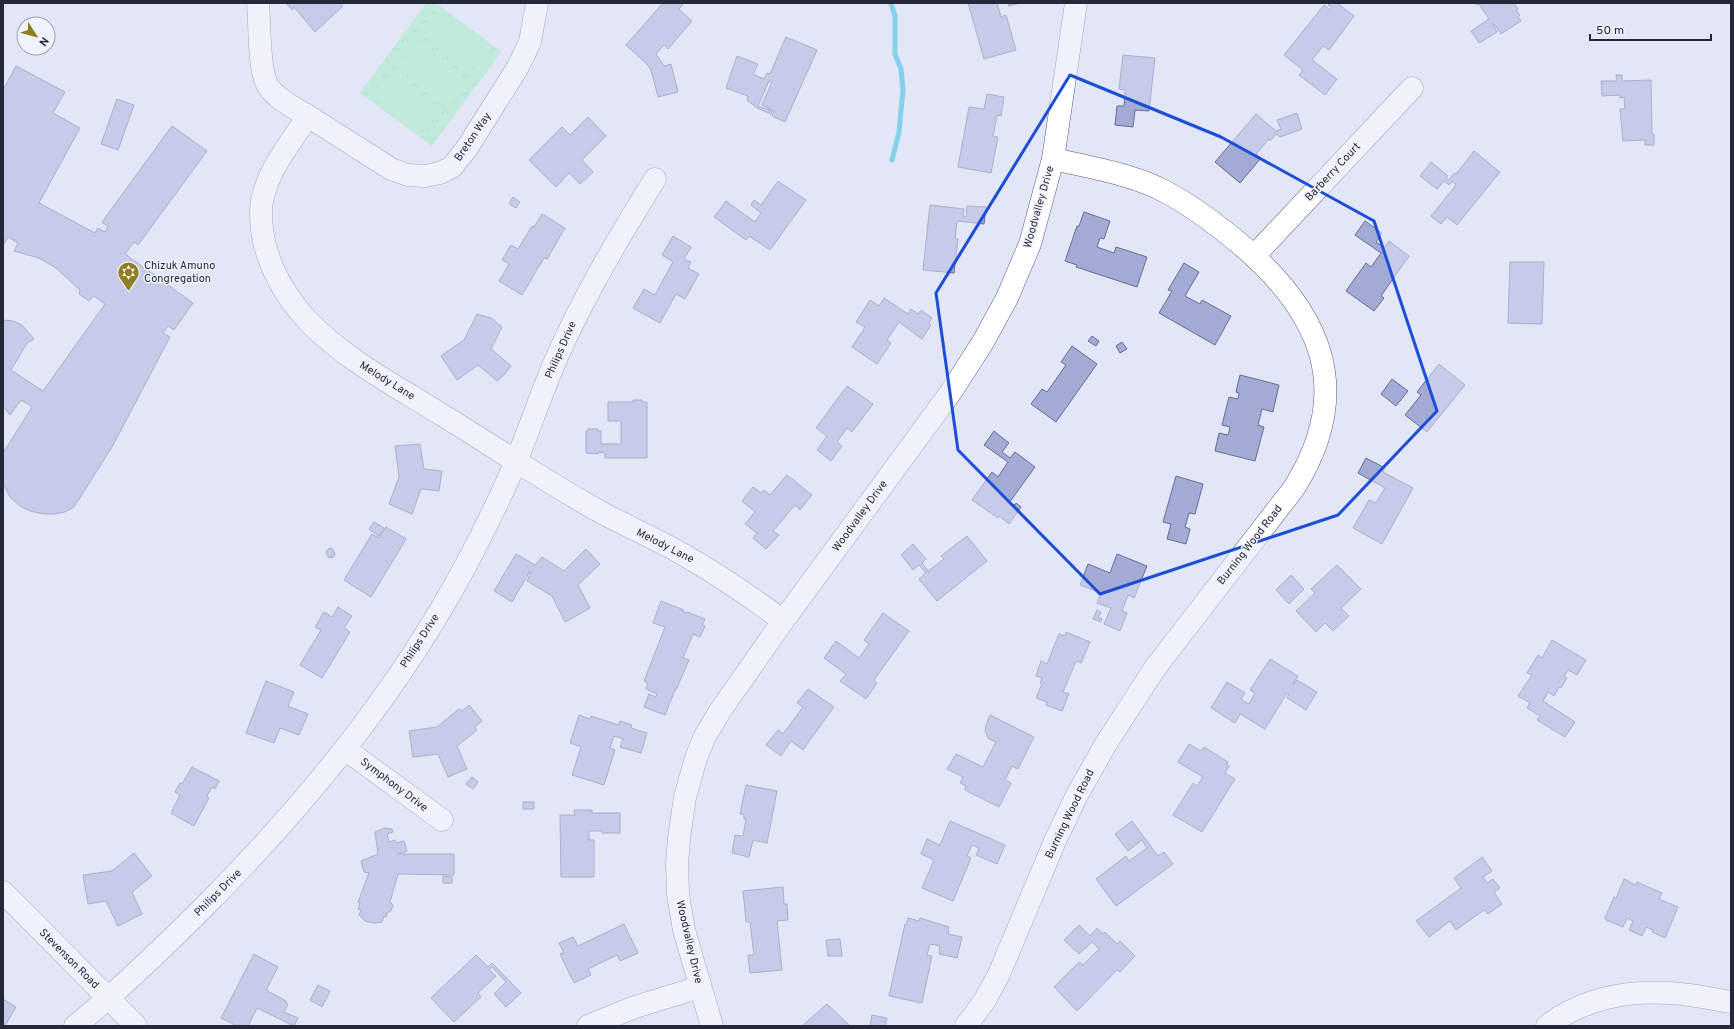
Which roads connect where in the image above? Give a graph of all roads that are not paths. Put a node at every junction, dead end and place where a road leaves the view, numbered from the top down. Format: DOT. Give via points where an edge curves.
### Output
graph roads {
  1 [pos="258,3"];
  2 [pos="536,3"];
  3 [pos="1076,3"];
  4 [pos="1412,88"];
  5 [pos="308,116"];
  6 [pos="1053,159"];
  7 [pos="655,179"];
  8 [pos="1254,256"];
  9 [pos="516,461"];
  10 [pos="783,621"];
  11 [pos="346,749"];
  12 [pos="442,820"];
  13 [pos="3,892"];
  14 [pos="700,987"];
  15 [pos="108,998"];
  16 [pos="1731,1002"];
  17 [pos="75,1026"];
  18 [pos="136,1026"];
  19 [pos="588,1026"];
  20 [pos="712,1026"];
  21 [pos="966,1026"];
  22 [pos="1548,1026"];
  1 -- 5 [label="street" via="263,76 268,87 278,96"];
  2 -- 5 [label="street, Breton Way" via="530,42 518,66 467,148 452,167 440,173 425,176 408,175 391,169"];
  3 -- 6 [label="street, Woodvalley Drive"];
  4 -- 8 [label="street, Barberry Court"];
  5 -- 9 [label="street, Melody Lane" via="264,189 260,210 262,230 276,276 308,321 363,366"];
  6 -- 8 [label="street, Burning Wood Road" via="1126,176 1158,188 1205,215"];
  6 -- 10 [label="street, Woodvalley Drive" via="1030,244 1007,298 983,342 951,392"];
  7 -- 9 [label="street, Philips Drive" via="610,252 573,322"];
  8 -- 21 [label="street, Burning Wood Road" via="1278,280 1300,309 1317,342 1324,373 1326,400 1321,430 1307,468 1155,668 1107,742 1055,841 999,974 985,1000"];
  9 -- 10 [label="street, Melody Lane" via="594,509 675,550 735,586"];
  9 -- 11 [label="street, Philips Drive" via="486,526 446,600 410,658"];
  10 -- 14 [label="street, Woodvalley Drive" via="705,736 685,797 678,850 678,894 684,930"];
  11 -- 12 [label="street, Symphony Drive"];
  11 -- 15 [label="street, Philips Drive" via="255,855"];
  13 -- 15 [label="street, Stevenson Road"];
  14 -- 19 [label="street" via="636,1007"];
  14 -- 20 [label="street, Woodvalley Drive"];
  15 -- 17 [label="street, Philips Drive"];
  15 -- 18 [label="street, Stevenson Road"];
  16 -- 22 [label="street" via="1670,993 1618,995 1578,1008"];
}
